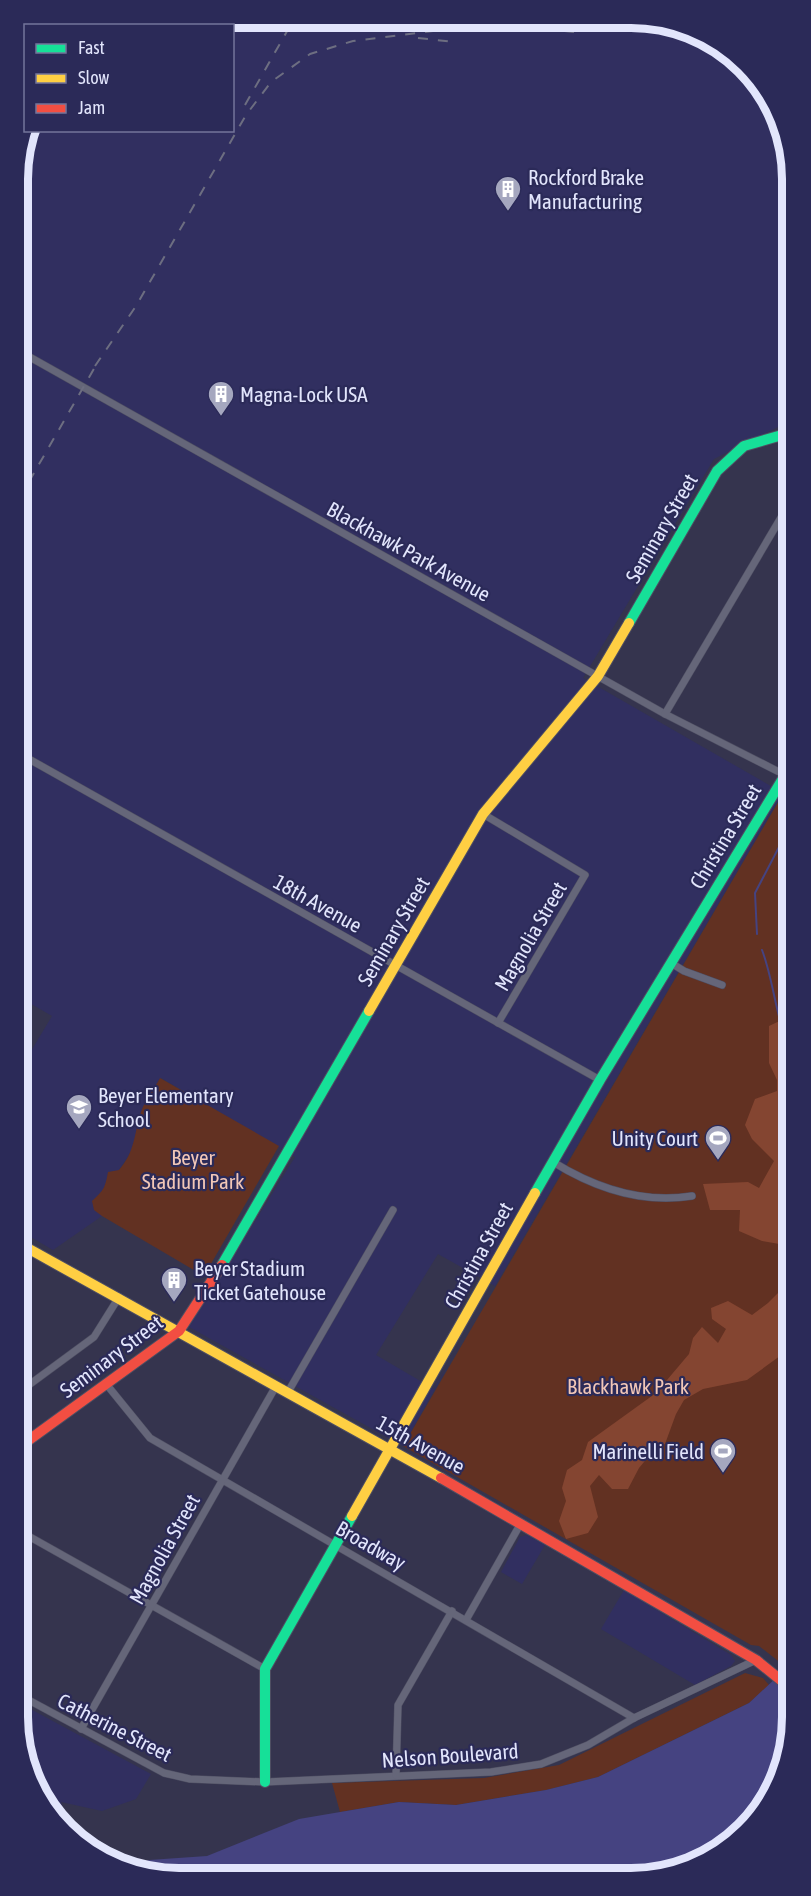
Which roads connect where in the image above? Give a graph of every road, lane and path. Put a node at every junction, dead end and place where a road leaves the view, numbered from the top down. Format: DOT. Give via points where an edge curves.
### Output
graph roads {
  1 [pos="29,357"];
  2 [pos="782,435"];
  3 [pos="782,516"];
  4 [pos="598,676"];
  5 [pos="665,714"];
  6 [pos="29,759"];
  7 [pos="782,770"];
  8 [pos="782,783"];
  9 [pos="483,814"];
  10 [pos="671,963"];
  11 [pos="396,965"];
  12 [pos="722,985"];
  13 [pos="498,1023"];
  14 [pos="600,1080"];
  15 [pos="553,1162"];
  16 [pos="692,1196"];
  17 [pos="393,1210"];
  18 [pos="28,1248"];
  19 [pos="119,1297"];
  20 [pos="179,1331"];
  21 [pos="28,1385"];
  22 [pos="107,1385"];
  23 [pos="276,1386"];
  24 [pos="288,1392"];
  25 [pos="28,1441"];
  26 [pos="391,1449"];
  27 [pos="222,1480"];
  28 [pos="521,1523"];
  29 [pos="28,1536"];
  30 [pos="335,1543"];
  31 [pos="151,1606"];
  32 [pos="452,1611"];
  33 [pos="466,1620"];
  34 [pos="756,1660"];
  35 [pos="266,1669"];
  36 [pos="782,1681"];
  37 [pos="28,1700"];
  38 [pos="634,1718"];
  39 [pos="81,1729"];
  40 [pos="396,1775"];
  41 [pos="265,1782"];
  1 -- 4 [label="street, Blackhawk Park Avenue"];
  2 -- 4 [label="street, Seminary Street" via="744,446 717,471"];
  3 -- 5 [label="street"];
  4 -- 5 [label="street, Blackhawk Park Avenue"];
  4 -- 9 [label="street, Seminary Street"];
  5 -- 7 [label="street, Blackhawk Park Avenue"];
  6 -- 11 [label="street, 18th Avenue"];
  8 -- 10 [label="street, Christina Street"];
  9 -- 11 [label="street, Seminary Street"];
  9 -- 13 [label="street, Magnolia Street" via="585,875"];
  10 -- 12 [label="street"];
  10 -- 14 [label="street, Christina Street"];
  11 -- 13 [label="street, 18th Avenue"];
  11 -- 20 [label="street, Seminary Street" via="212,1282"];
  13 -- 14 [label="street, 18th Avenue"];
  14 -- 15 [label="street, Christina Street"];
  15 -- 16 [label="street" via="597,1186 668,1200"];
  15 -- 26 [label="street, Christina Street"];
  17 -- 24 [label="street"];
  18 -- 19 [label="street, 15th Avenue"];
  19 -- 20 [label="street, 15th Avenue"];
  19 -- 21 [label="street" via="94,1337"];
  20 -- 22 [label="street, Seminary Street"];
  20 -- 23 [label="street, 15th Avenue"];
  22 -- 25 [label="street, Seminary Street"];
  22 -- 27 [label="street, Broadway" via="150,1438"];
  23 -- 24 [label="street, 15th Avenue"];
  23 -- 27 [label="street, Magnolia Street"];
  24 -- 26 [label="street, 15th Avenue"];
  26 -- 28 [label="street, 15th Avenue"];
  26 -- 30 [label="street, Christina Street"];
  27 -- 30 [label="street, Broadway"];
  27 -- 31 [label="street, Magnolia Street"];
  28 -- 33 [label="street"];
  28 -- 34 [label="street, 15th Avenue"];
  29 -- 31 [label="street"];
  30 -- 32 [label="street, Broadway"];
  30 -- 35 [label="street, Christina Street"];
  31 -- 35 [label="street"];
  31 -- 39 [label="street, Magnolia Street"];
  32 -- 33 [label="street, Broadway"];
  32 -- 40 [label="street" via="398,1705"];
  33 -- 38 [label="street, Broadway"];
  34 -- 36 [label="street, 15th Avenue"];
  34 -- 38 [label="street, Nelson Boulevard"];
  35 -- 41 [label="street, Christina Street"];
  37 -- 39 [label="street, Catherine Street"];
  38 -- 40 [label="street, Nelson Boulevard" via="588,1745 541,1764 491,1772"];
  39 -- 41 [label="street, Catherine Street" via="164,1773 190,1779"];
  40 -- 41 [label="street, Nelson Boulevard"];
}
